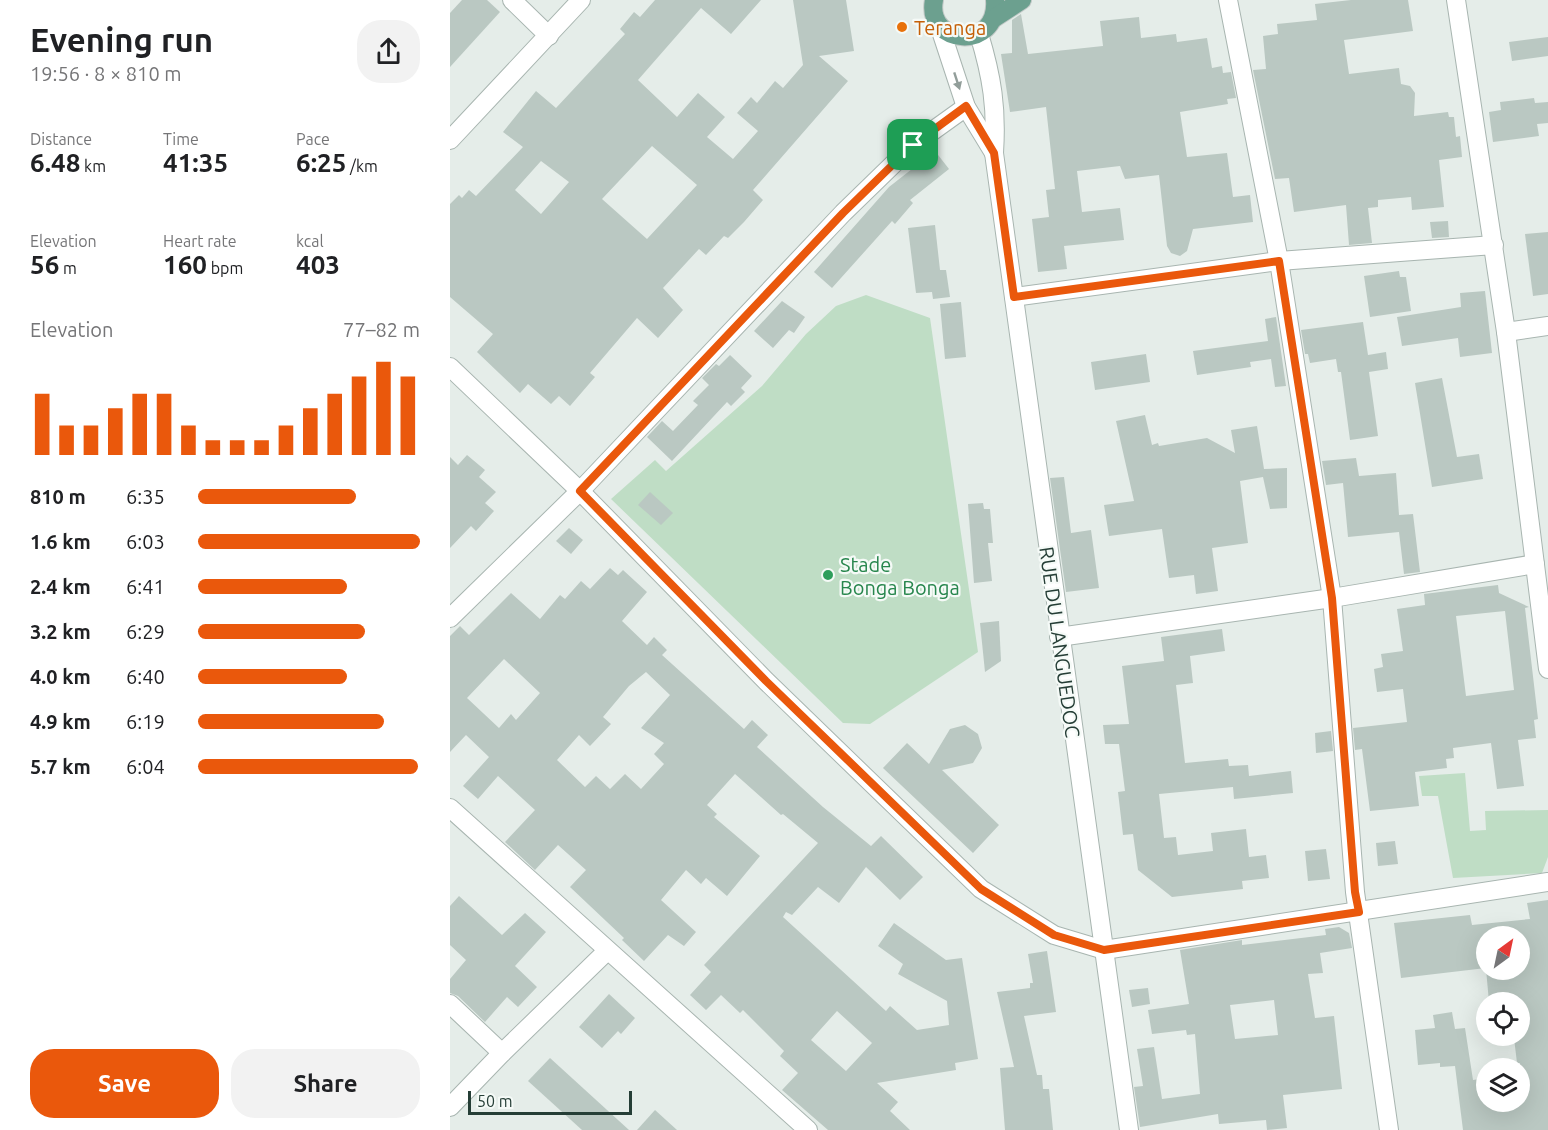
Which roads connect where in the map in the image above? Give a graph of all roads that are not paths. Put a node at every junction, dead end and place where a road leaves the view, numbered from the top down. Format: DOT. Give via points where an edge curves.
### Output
graph roads {
  1 [pos="512,0"];
  2 [pos="581,0"];
  3 [pos="995,0"];
  4 [pos="1022,0"];
  5 [pos="1228,0"];
  6 [pos="1456,0"];
  7 [pos="932,1"];
  8 [pos="993,20"];
  9 [pos="939,25"];
  10 [pos="979,34"];
  11 [pos="549,36"];
  12 [pos="966,106"];
  13 [pos="450,140"];
  14 [pos="994,153"];
  15 [pos="1494,245"];
  16 [pos="1279,261"];
  17 [pos="1014,297"];
  18 [pos="1548,326"];
  19 [pos="1506,332"];
  20 [pos="450,367"];
  21 [pos="580,491"];
  22 [pos="1535,564"];
  23 [pos="1332,598"];
  24 [pos="450,618"];
  25 [pos="1059,637"];
  26 [pos="1548,669"];
  27 [pos="450,808"];
  28 [pos="1548,882"];
  29 [pos="1359,912"];
  30 [pos="1104,950"];
  31 [pos="607,951"];
  32 [pos="450,1004"];
  33 [pos="502,1053"];
  34 [pos="450,1107"];
  35 [pos="808,1130"];
  36 [pos="1129,1130"];
  37 [pos="1389,1130"];
  1 -- 11 [label="street"];
  2 -- 11 [label="street"];
  3 -- 8 [label="main road"];
  4 -- 8 [label="main road"];
  5 -- 16 [label="street"];
  6 -- 15 [label="street"];
  7 -- 9 [label="main road"];
  8 -- 10 [label="main road"];
  9 -- 10 [label="main road" via="957,36"];
  9 -- 12 [label="street, one-way"];
  10 -- 14 [label="street" via="992,78"];
  11 -- 13 [label="street"];
  12 -- 14 [label="street"];
  12 -- 21 [label="street" via="913,145 843,213"];
  14 -- 17 [label="street, RUE DU LANGUEDOC"];
  15 -- 16 [label="street"];
  15 -- 19 [label="street"];
  16 -- 17 [label="street"];
  16 -- 23 [label="street"];
  17 -- 25 [label="street, RUE DU LANGUEDOC"];
  18 -- 19 [label="street"];
  19 -- 22 [label="street"];
  20 -- 21 [label="street"];
  21 -- 24 [label="street"];
  21 -- 30 [label="street" via="766,681 981,889 1054,935"];
  22 -- 23 [label="street"];
  22 -- 26 [label="street"];
  23 -- 25 [label="street"];
  23 -- 29 [label="street"];
  25 -- 30 [label="street, RUE DU LANGUEDOC"];
  27 -- 31 [label="street"];
  28 -- 29 [label="street"];
  29 -- 30 [label="street"];
  29 -- 37 [label="street"];
  30 -- 36 [label="street, RUE DU LANGUEDOC"];
  31 -- 33 [label="street"];
  31 -- 35 [label="street"];
  32 -- 33 [label="street"];
  33 -- 34 [label="street"];
}
